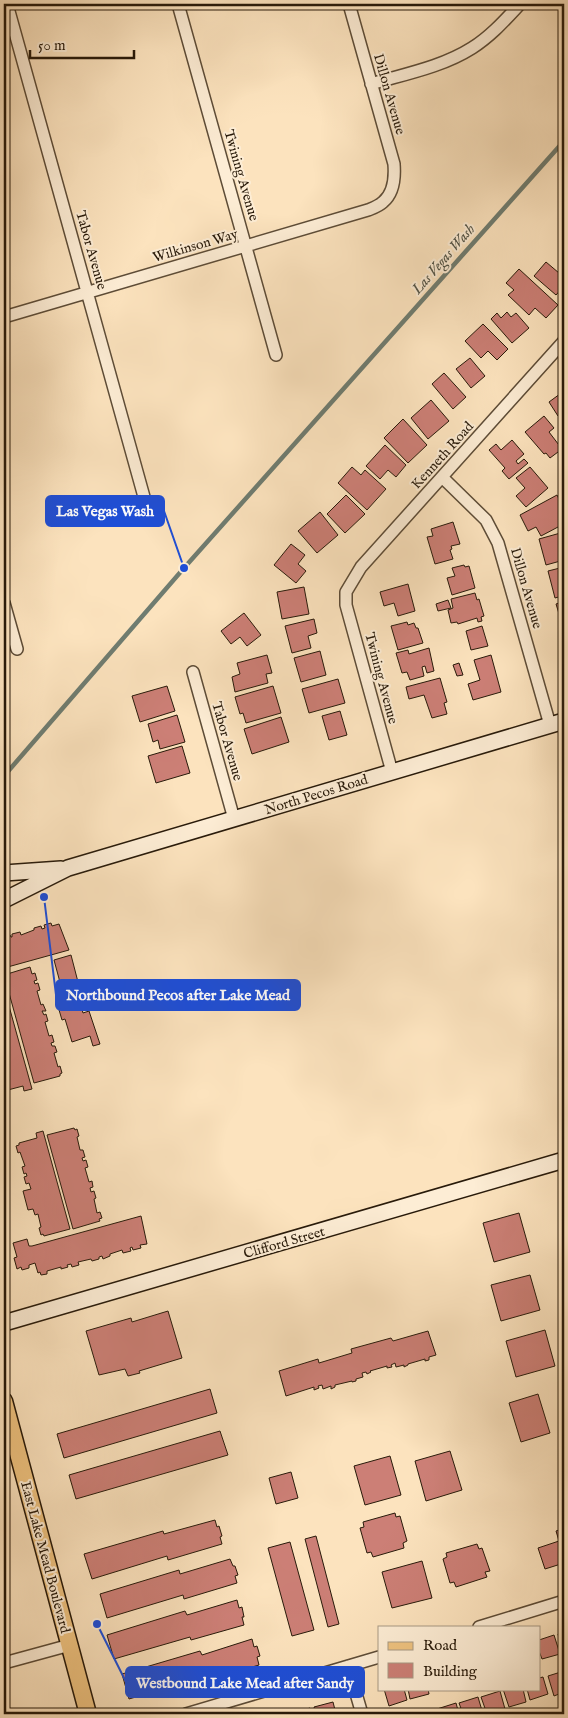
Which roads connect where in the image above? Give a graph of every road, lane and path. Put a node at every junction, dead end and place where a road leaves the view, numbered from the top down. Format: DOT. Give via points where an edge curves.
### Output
graph roads {
  1 [pos="8,4"];
  2 [pos="178,4"];
  3 [pos="349,4"];
  4 [pos="520,4"];
  5 [pos="371,84"];
  6 [pos="390,193"];
  7 [pos="246,246"];
  8 [pos="88,293"];
  9 [pos="4,317"];
  10 [pos="564,341"];
  11 [pos="276,355"];
  12 [pos="442,477"];
  13 [pos="146,504"];
  14 [pos="346,592"];
  15 [pos="4,603"];
  16 [pos="16,648"];
  17 [pos="193,672"];
  18 [pos="557,723"];
  19 [pos="392,772"];
  20 [pos="234,819"];
  21 [pos="68,868"];
  22 [pos="4,873"];
  23 [pos="4,900"];
  24 [pos="564,1160"];
  25 [pos="4,1323"];
  26 [pos="4,1401"];
  27 [pos="564,1601"];
  28 [pos="482,1626"];
  29 [pos="70,1645"];
  30 [pos="378,1657"];
  31 [pos="4,1663"];
  32 [pos="348,1666"];
  33 [pos="88,1714"];
  34 [pos="186,1714"];
  35 [pos="362,1714"];
  1 -- 8 [label="street, Tabor Avenue"];
  2 -- 7 [label="street, Twining Avenue"];
  3 -- 5 [label="street, Dillon Avenue"];
  4 -- 5 [label="street" via="499,27 448,61"];
  5 -- 6 [label="street, Dillon Avenue" via="394,164 395,179"];
  6 -- 7 [label="street, Wilkinson Way" via="383,203 368,210"];
  7 -- 8 [label="street, Wilkinson Way"];
  7 -- 11 [label="street, Twining Avenue"];
  8 -- 9 [label="street, Wilkinson Way"];
  8 -- 13 [label="street, Tabor Avenue"];
  10 -- 12 [label="street, Kenneth Road"];
  12 -- 14 [label="street, Kenneth Road" via="361,567"];
  12 -- 18 [label="street, Dillon Avenue" via="486,520 498,543"];
  14 -- 19 [label="street, Twining Avenue" via="346,605"];
  15 -- 16 [label="street"];
  17 -- 20 [label="street, Tabor Avenue"];
  18 -- 19 [label="main road, North Pecos Road"];
  19 -- 20 [label="main road, North Pecos Road"];
  20 -- 21 [label="main road, North Pecos Road"];
  21 -- 22 [label="main road, North Pecos Road"];
  21 -- 23 [label="main road, North Pecos Road"];
  24 -- 25 [label="main road, Clifford Street"];
  26 -- 29 [label="main road, East Lake Mead Boulevard"];
  27 -- 28 [label="street"];
  29 -- 31 [label="street"];
  29 -- 33 [label="main road, East Lake Mead Boulevard"];
  30 -- 32 [label="street"];
  32 -- 34 [label="street"];
  32 -- 35 [label="street"];
}
